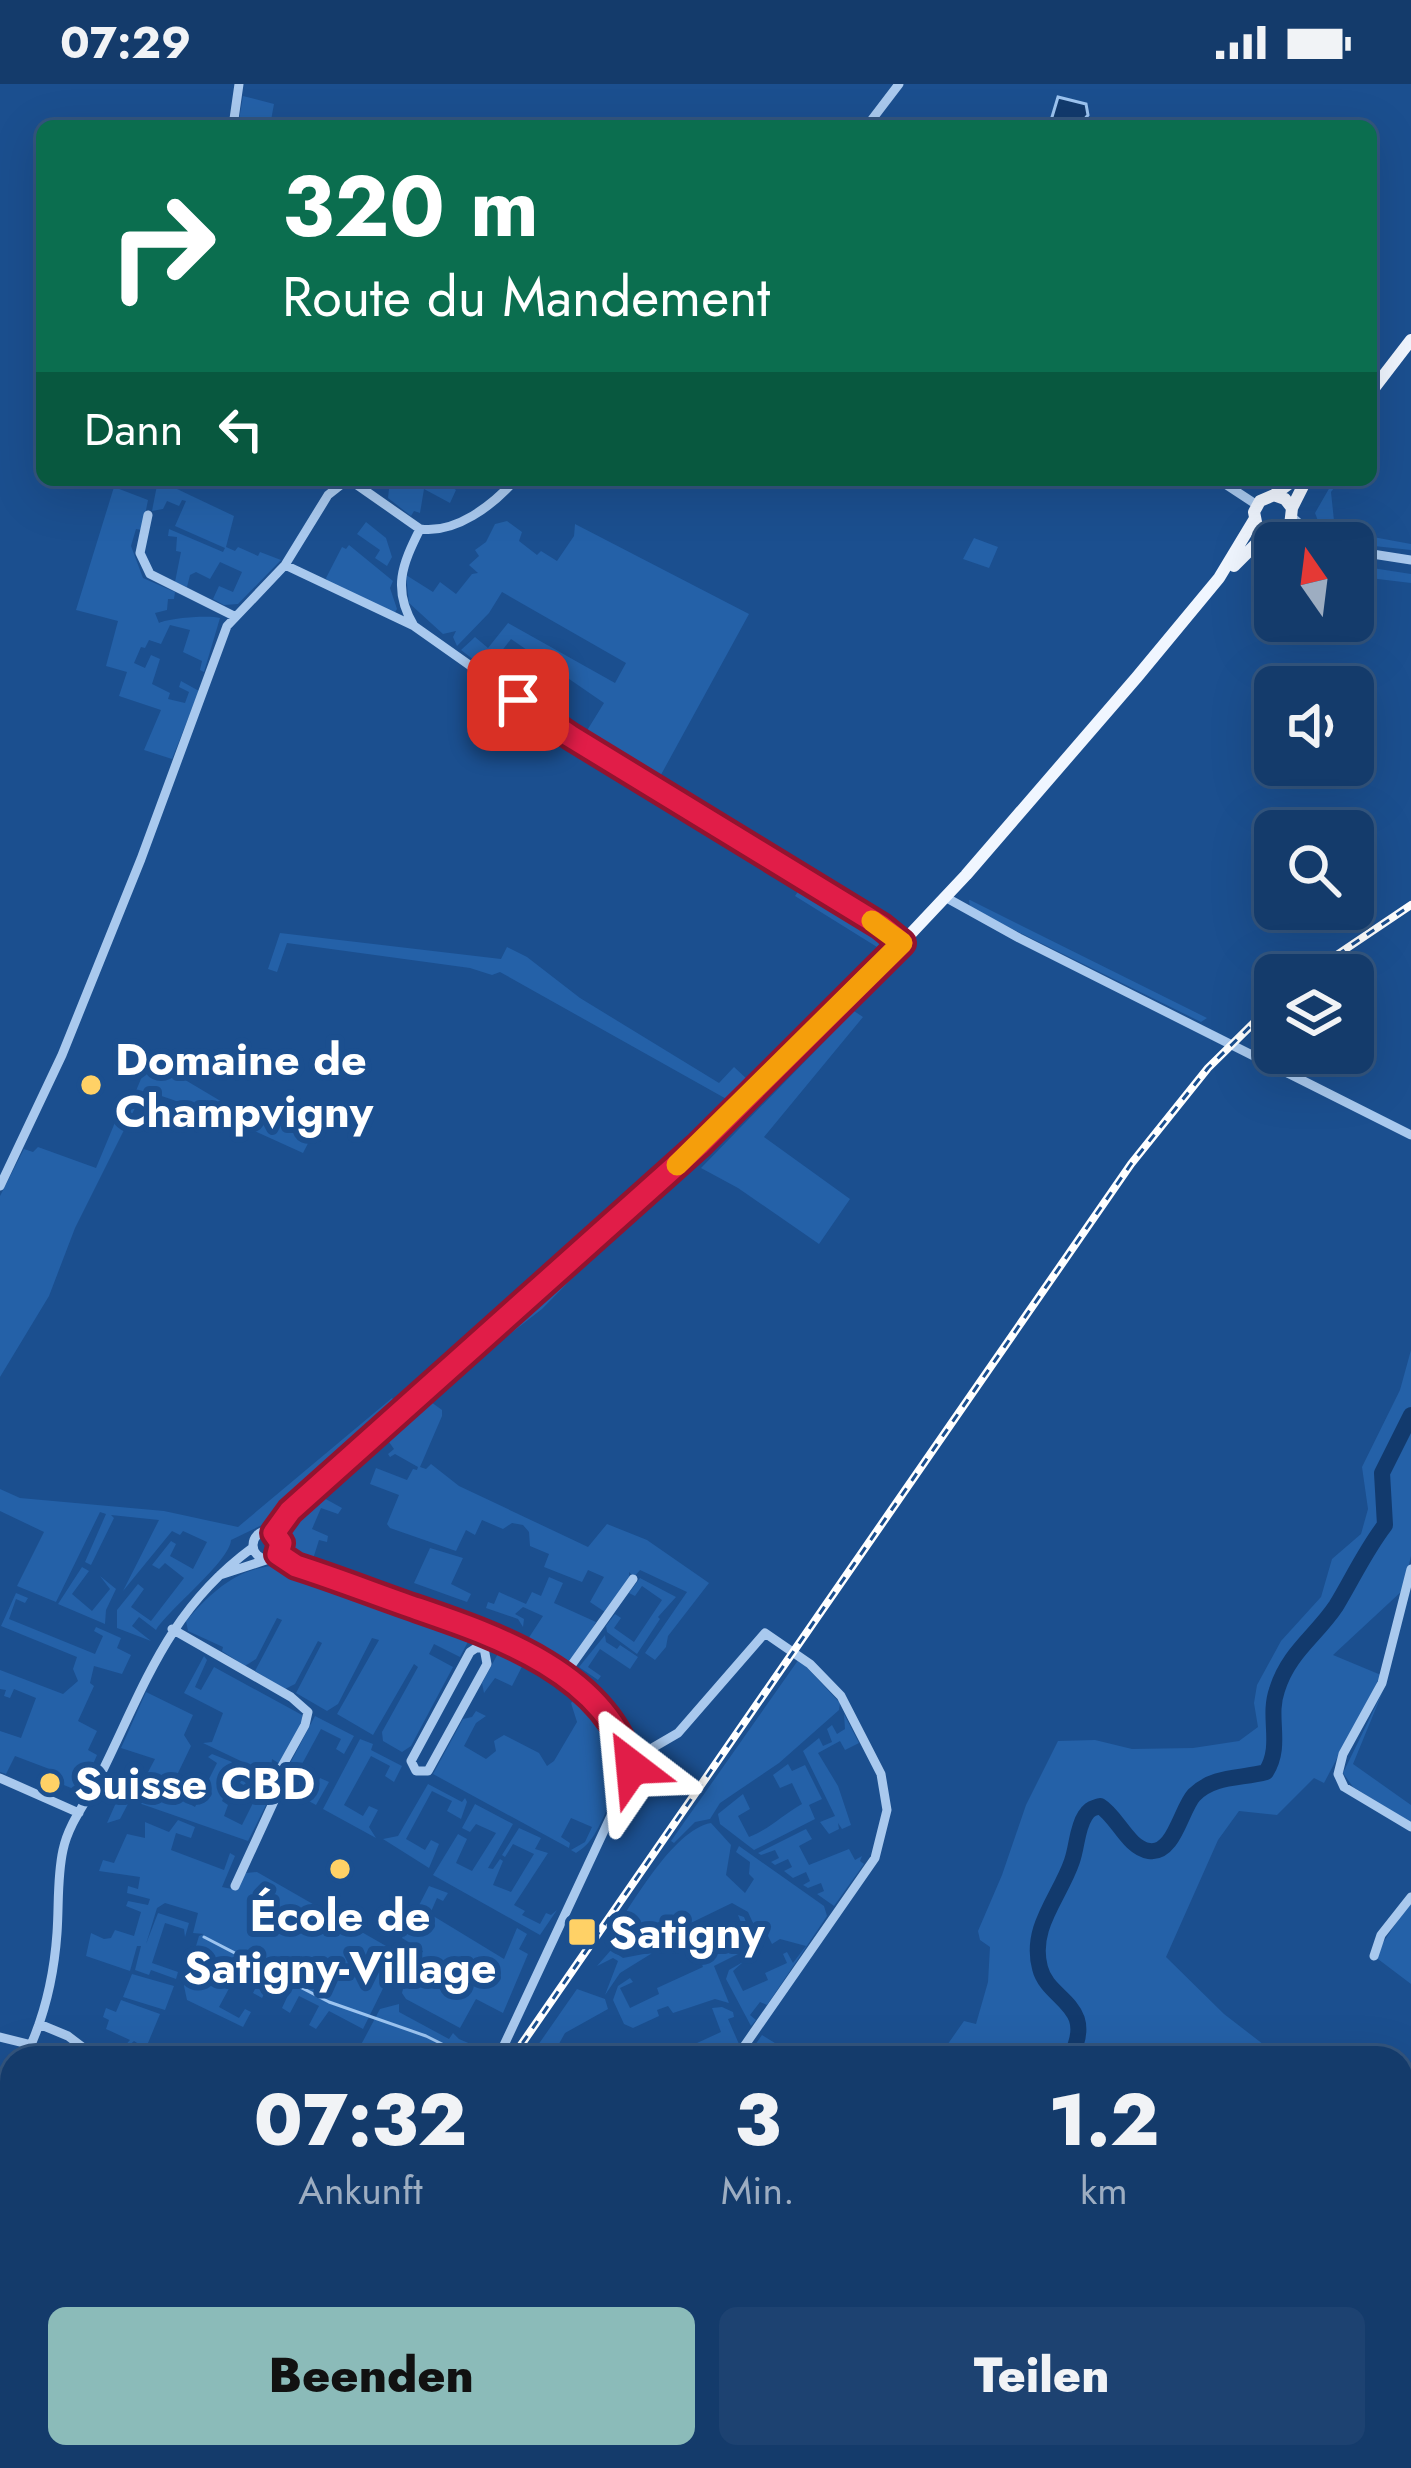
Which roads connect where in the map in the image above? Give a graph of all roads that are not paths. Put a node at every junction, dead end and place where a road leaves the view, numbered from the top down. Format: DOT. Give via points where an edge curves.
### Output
graph roads {
  1 [pos="239,84"];
  2 [pos="899,84"];
  3 [pos="234,120"];
  4 [pos="872,120"];
  5 [pos="1411,340"];
  6 [pos="1377,384"];
  7 [pos="340,486"];
  8 [pos="357,486"];
  9 [pos="508,486"];
  10 [pos="1226,486"];
  11 [pos="1286,486"];
  12 [pos="1303,486"];
  13 [pos="1274,496"];
  14 [pos="1255,512"];
  15 [pos="1292,513"];
  16 [pos="148,515"];
  17 [pos="1258,522"];
  18 [pos="1285,522"];
  19 [pos="1301,522"];
  20 [pos="421,529"];
  21 [pos="1254,551"];
  22 [pos="1374,554"];
  23 [pos="1411,560"];
  24 [pos="285,565"];
  25 [pos="1220,578"];
  26 [pos="234,616"];
  27 [pos="414,626"];
  28 [pos="945,897"];
  29 [pos="902,943"];
  30 [pos="1411,1135"];
  31 [pos="0,1186"];
  32 [pos="274,1533"];
  33 [pos="252,1548"];
  34 [pos="273,1557"];
  35 [pos="1411,1570"];
  36 [pos="220,1575"];
  37 [pos="633,1580"];
  38 [pos="172,1629"];
  39 [pos="491,1634"];
  40 [pos="484,1648"];
  41 [pos="463,1664"];
  42 [pos="482,1673"];
  43 [pos="563,1677"];
  44 [pos="630,1761"];
  45 [pos="0,1778"];
  46 [pos="79,1813"];
  47 [pos="1411,1828"];
  48 [pos="235,1886"];
  49 [pos="1411,1898"];
  50 [pos="1374,1956"];
  51 [pos="39,2024"];
  52 [pos="0,2037"];
  53 [pos="32,2045"];
  54 [pos="81,2046"];
  55 [pos="504,2046"];
  56 [pos="744,2046"];
  1 -- 3 [label="street"];
  2 -- 4 [label="street"];
  5 -- 6 [label="main road"];
  7 -- 24 [label="street"];
  8 -- 20 [label="street"];
  9 -- 20 [label="street" via="476,513"];
  10 -- 14 [label="street"];
  11 -- 13 [label="main road"];
  12 -- 15 [label="main road"];
  13 -- 14 [label="main road"];
  13 -- 15 [label="main road"];
  14 -- 17 [label="main road"];
  14 -- 25 [label="main road"];
  15 -- 18 [label="main road"];
  15 -- 19 [label="street"];
  16 -- 26 [label="street" via="140,547 150,574"];
  20 -- 27 [label="street" via="399,581"];
  21 -- 25 [label="main road"];
  22 -- 23 [label="street"];
  24 -- 26 [label="street"];
  24 -- 27 [label="street"];
  25 -- 28 [label="main road"];
  26 -- 31 [label="street" via="62,1055"];
  27 -- 29 [label="street" via="570,736"];
  28 -- 29 [label="main road"];
  28 -- 30 [label="street"];
  29 -- 32 [label="main road" via="723,1123"];
  32 -- 33 [label="street" via="258,1533"];
  32 -- 34 [label="street" via="281,1543"];
  33 -- 34 [label="street"];
  33 -- 36 [label="street"];
  34 -- 36 [label="street"];
  34 -- 39 [label="street"];
  35 -- 47 [label="street" via="1382,1683 1338,1774 1344,1786"];
  36 -- 38 [label="street"];
  37 -- 43 [label="street"];
  38 -- 46 [label="street"];
  38 -- 48 [label="street" via="308,1712"];
  39 -- 40 [label="street"];
  39 -- 43 [label="street"];
  40 -- 41 [label="street"];
  40 -- 42 [label="street"];
  41 -- 42 [label="street"];
  41 -- 42 [label="street" via="411,1761 416,1771 428,1771"];
  43 -- 44 [label="street" via="607,1720"];
  44 -- 55 [label="street"];
  44 -- 56 [label="street" via="678,1733 765,1634 841,1696 881,1774 887,1810 875,1858"];
  45 -- 46 [label="street"];
  46 -- 51 [label="street" via="61,1861 55,1956"];
  49 -- 50 [label="street"];
  51 -- 53 [label="street"];
  51 -- 54 [label="street"];
  52 -- 53 [label="street"];
}
